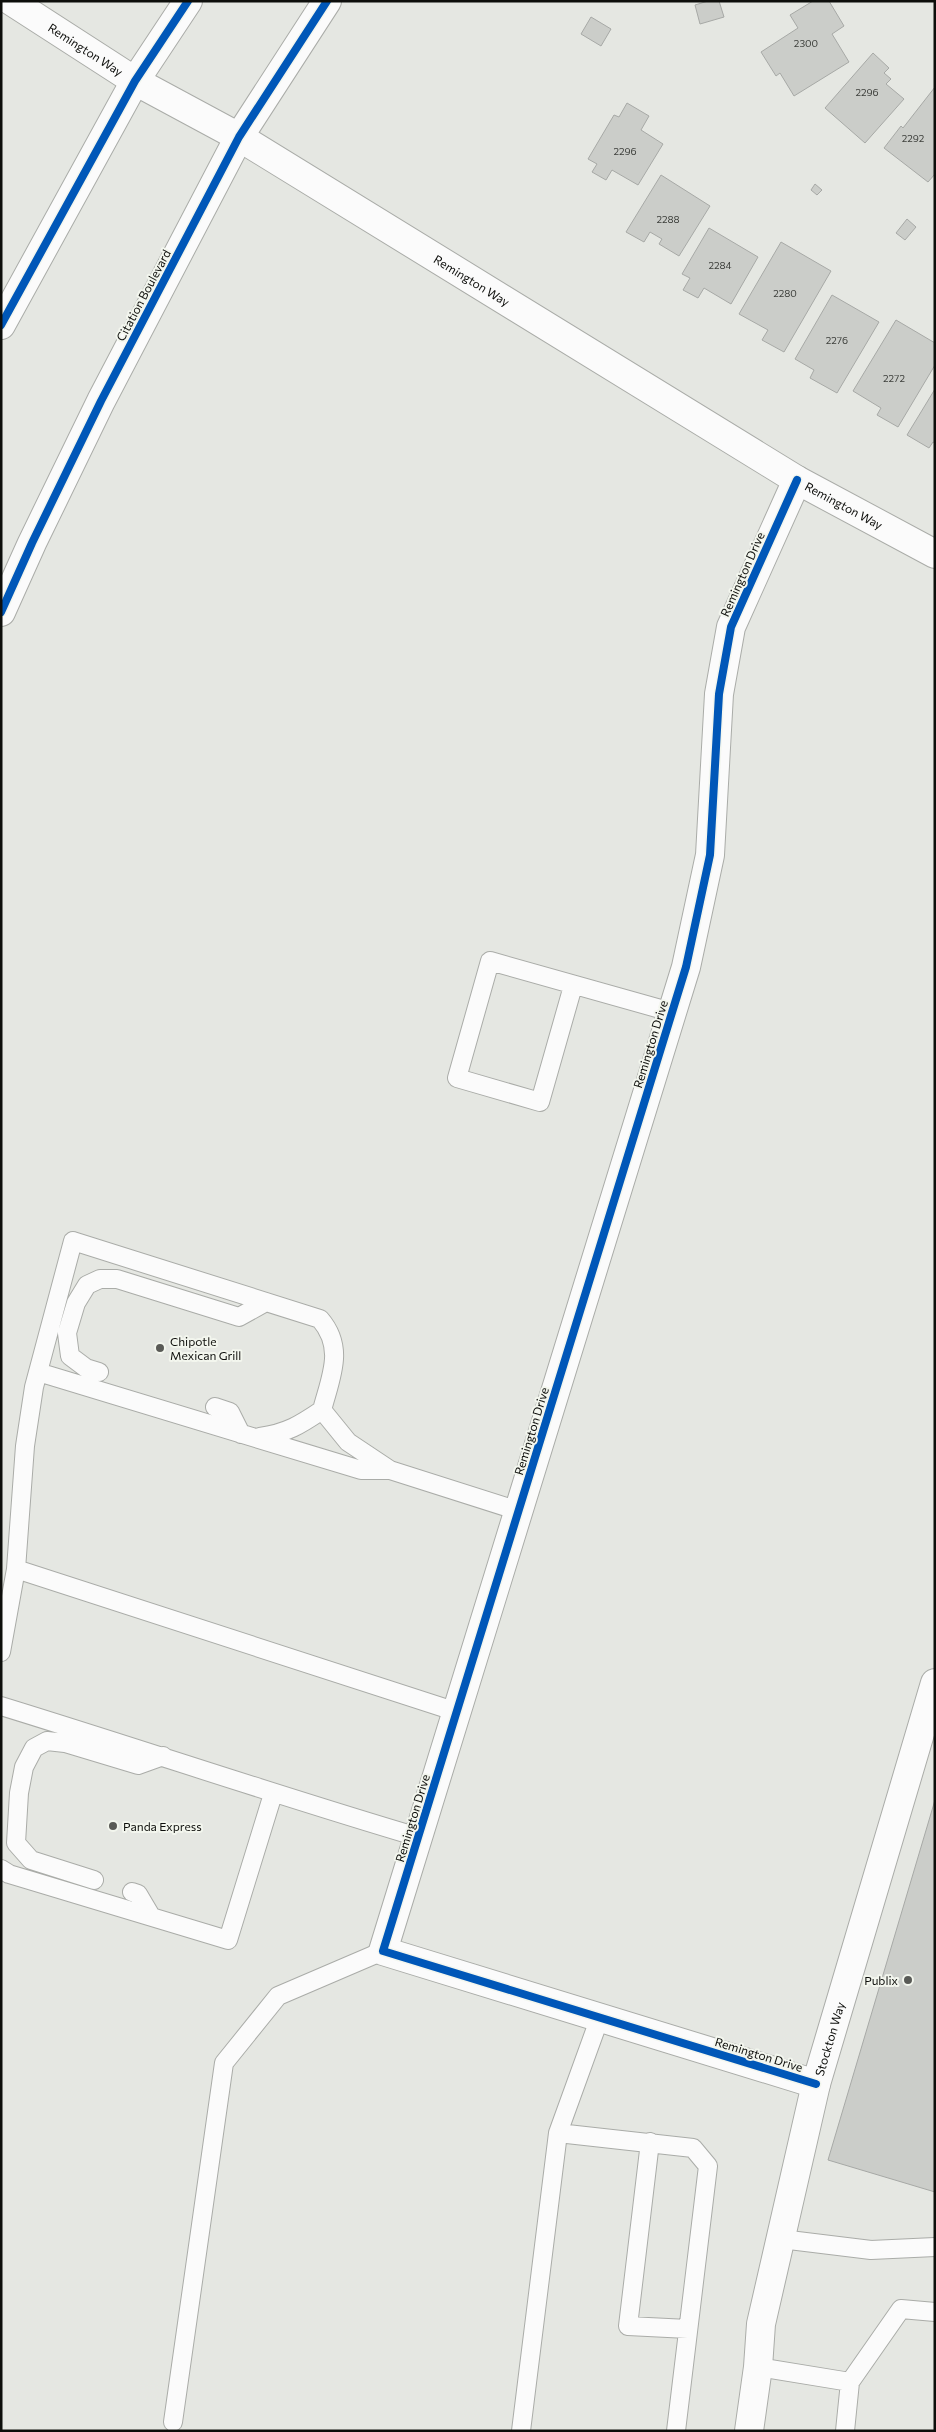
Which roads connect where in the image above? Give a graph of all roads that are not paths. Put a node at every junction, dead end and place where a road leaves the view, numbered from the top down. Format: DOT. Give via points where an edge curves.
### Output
graph roads {
  1 [pos="11,1"];
  2 [pos="188,1"];
  3 [pos="327,1"];
  4 [pos="135,81"];
  5 [pos="239,137"];
  6 [pos="1,325"];
  7 [pos="797,480"];
  8 [pos="935,554"];
  9 [pos="1,612"];
  10 [pos="573,986"];
  11 [pos="671,1012"];
  12 [pos="266,1302"];
  13 [pos="38,1372"];
  14 [pos="99,1372"];
  15 [pos="215,1407"];
  16 [pos="322,1410"];
  17 [pos="248,1436"];
  18 [pos="390,1470"];
  19 [pos="519,1511"];
  20 [pos="16,1569"];
  21 [pos="1,1652"];
  22 [pos="935,1683"];
  23 [pos="1,1706"];
  24 [pos="457,1712"];
  25 [pos="163,1756"];
  26 [pos="273,1794"];
  27 [pos="418,1837"];
  28 [pos="1,1869"];
  29 [pos="94,1880"];
  30 [pos="132,1892"];
  31 [pos="151,1916"];
  32 [pos="383,1951"];
  33 [pos="600,2018"];
  34 [pos="816,2084"];
  35 [pos="558,2133"];
  36 [pos="650,2142"];
  37 [pos="781,2239"];
  38 [pos="935,2247"];
  39 [pos="935,2312"];
  40 [pos="688,2329"];
  41 [pos="758,2367"];
  42 [pos="850,2382"];
  43 [pos="173,2422"];
  44 [pos="522,2431"];
  45 [pos="676,2431"];
  46 [pos="749,2431"];
  47 [pos="845,2431"];
  1 -- 4 [label="street, Remington Way"];
  2 -- 4 [label="street"];
  3 -- 5 [label="street, Citation Boulevard"];
  4 -- 5 [label="street, Remington Way"];
  4 -- 6 [label="street"];
  5 -- 7 [label="street, Remington Way"];
  5 -- 9 [label="street, Citation Boulevard" via="101,401"];
  7 -- 8 [label="street, Remington Way"];
  7 -- 11 [label="street, Remington Drive" via="730,626 719,694 710,855 686,967"];
  10 -- 10 [label="lane" via="490,961 457,1078 540,1102"];
  10 -- 11 [label="lane"];
  11 -- 19 [label="street, Remington Drive"];
  12 -- 13 [label="lane" via="73,1241"];
  12 -- 14 [label="lane" via="239,1317 117,1279 100,1279 86,1286 76,1303 67,1333 70,1356 86,1368"];
  12 -- 16 [label="lane" via="320,1319 330,1330 335,1347 333,1370"];
  13 -- 17 [label="lane"];
  13 -- 20 [label="lane" via="25,1446"];
  15 -- 17 [label="lane" via="230,1412"];
  16 -- 17 [label="lane" via="282,1434"];
  16 -- 18 [label="lane" via="348,1442"];
  17 -- 18 [label="lane" via="361,1470"];
  18 -- 19 [label="lane"];
  19 -- 24 [label="street, Remington Drive"];
  20 -- 21 [label="lane"];
  20 -- 24 [label="lane"];
  22 -- 34 [label="street, Stockton Way"];
  23 -- 25 [label="lane"];
  24 -- 27 [label="street, Remington Drive"];
  25 -- 26 [label="lane"];
  25 -- 29 [label="lane" via="138,1766 65,1743 47,1741 34,1748 24,1767 19,1793 16,1843 31,1860"];
  26 -- 27 [label="lane"];
  26 -- 31 [label="lane" via="228,1940"];
  27 -- 32 [label="street, Remington Drive"];
  28 -- 31 [label="lane"];
  30 -- 31 [label="lane" via="138,1894"];
  32 -- 33 [label="street, Remington Drive"];
  32 -- 43 [label="lane" via="278,1996 224,2062"];
  33 -- 34 [label="street, Remington Drive"];
  33 -- 35 [label="lane"];
  34 -- 37 [label="street, Stockton Way"];
  35 -- 36 [label="lane"];
  35 -- 44 [label="lane"];
  36 -- 40 [label="lane" via="693,2148 708,2166"];
  36 -- 40 [label="lane" via="628,2326"];
  37 -- 38 [label="lane" via="871,2250"];
  37 -- 41 [label="street, Stockton Way" via="761,2324"];
  39 -- 42 [label="lane" via="901,2309"];
  40 -- 45 [label="lane"];
  41 -- 42 [label="lane"];
  41 -- 46 [label="street, Stockton Way"];
  42 -- 47 [label="lane"];
}
